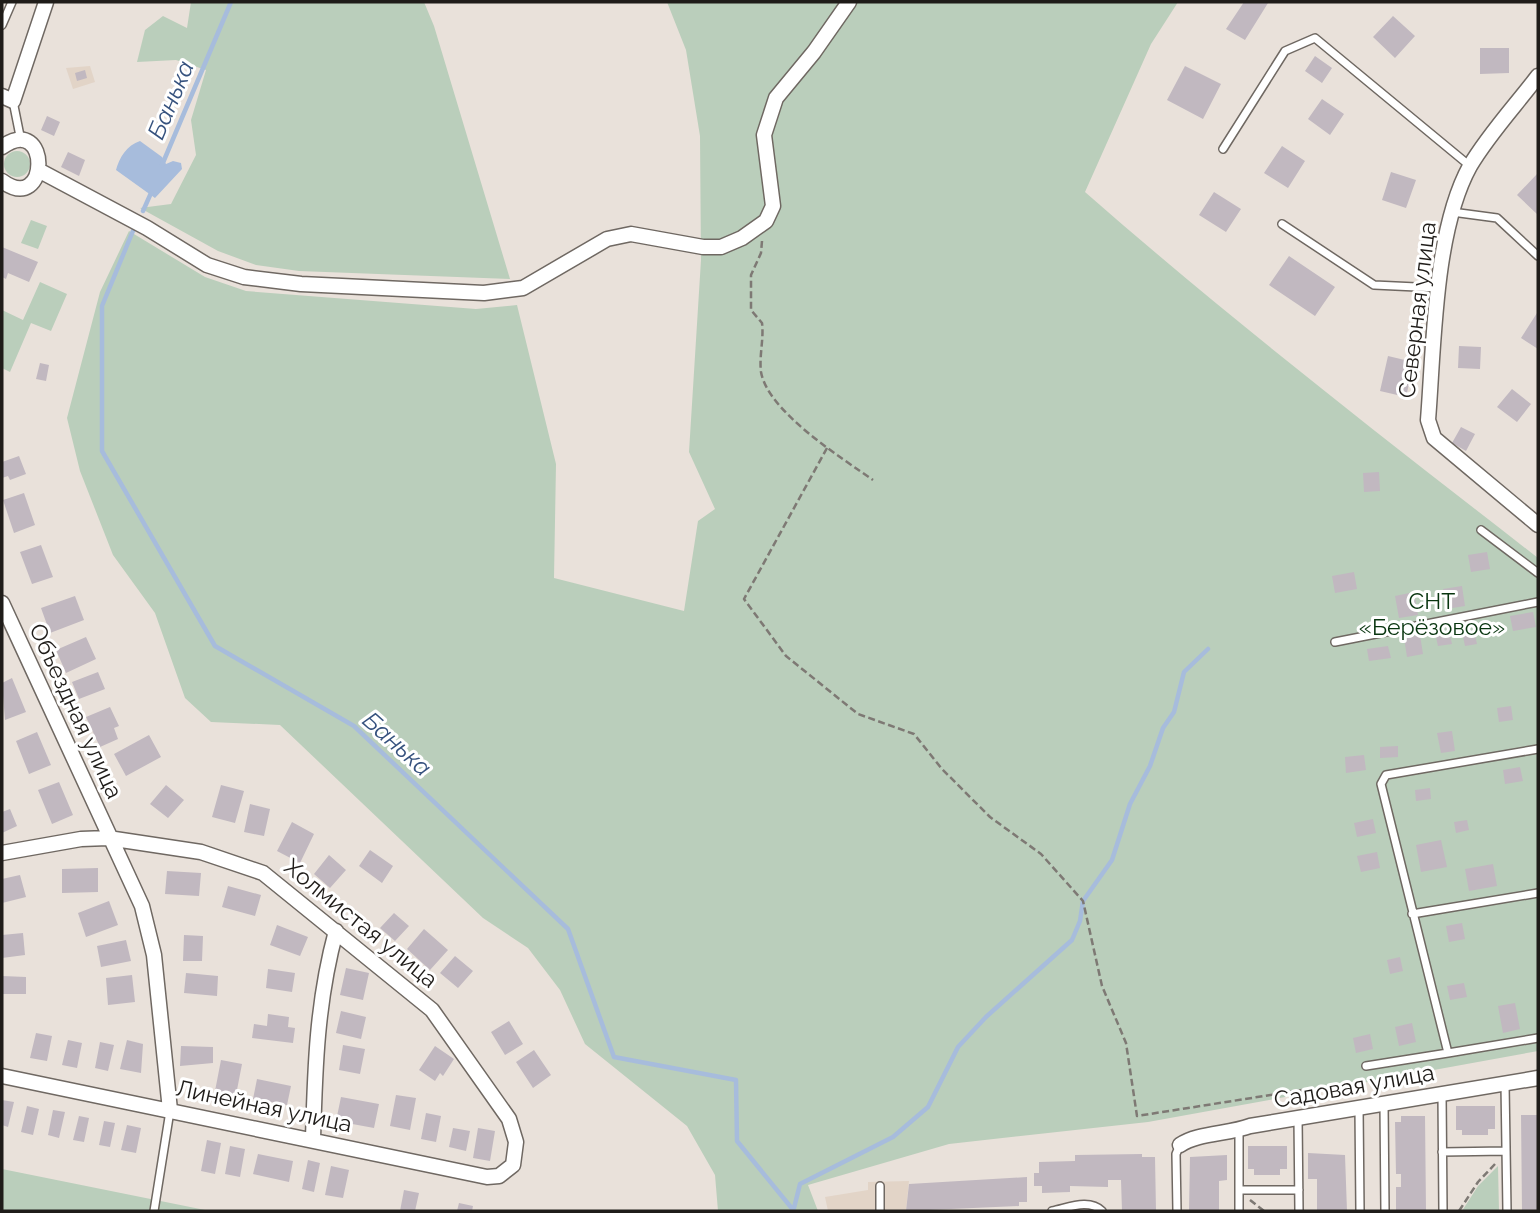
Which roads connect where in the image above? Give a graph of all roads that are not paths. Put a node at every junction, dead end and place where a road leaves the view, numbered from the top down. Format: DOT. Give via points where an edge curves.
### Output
graph roads {
  1 [pos="12,2"];
  2 [pos="46,2"];
  3 [pos="849,2"];
  4 [pos="2,25"];
  5 [pos="1538,76"];
  6 [pos="8,99"];
  7 [pos="21,141"];
  8 [pos="2,147"];
  9 [pos="1223,149"];
  10 [pos="1470,166"];
  11 [pos="40,171"];
  12 [pos="2,181"];
  13 [pos="1452,212"];
  14 [pos="1282,224"];
  15 [pos="1538,256"];
  16 [pos="1439,288"];
  17 [pos="1538,525"];
  18 [pos="1481,530"];
  19 [pos="1538,573"];
  20 [pos="1538,602"];
  21 [pos="2,603"];
  22 [pos="1335,642"];
  23 [pos="1538,749"];
  24 [pos="108,838"];
  25 [pos="2,853"];
  26 [pos="1538,893"];
  27 [pos="1412,914"];
  28 [pos="336,930"];
  29 [pos="1538,1038"];
  30 [pos="1448,1053"];
  31 [pos="1366,1066"];
  32 [pos="2,1076"];
  33 [pos="1538,1078"];
  34 [pos="1505,1083"];
  35 [pos="1441,1094"];
  36 [pos="1384,1104"];
  37 [pos="170,1110"];
  38 [pos="1352,1110"];
  39 [pos="1298,1118"];
  40 [pos="1239,1130"];
  41 [pos="313,1139"];
  42 [pos="1180,1145"];
  43 [pos="1442,1152"];
  44 [pos="1506,1154"];
  45 [pos="513,1165"];
  46 [pos="880,1186"];
  47 [pos="1239,1190"];
  48 [pos="1298,1190"];
  49 [pos="154,1211"];
  50 [pos="880,1211"];
  51 [pos="1052,1211"];
  52 [pos="1102,1211"];
  53 [pos="1177,1211"];
  54 [pos="1239,1211"];
  55 [pos="1299,1211"];
  56 [pos="1360,1211"];
  57 [pos="1385,1211"];
  58 [pos="1443,1211"];
  59 [pos="1507,1211"];
  1 -- 4 [label="lane"];
  2 -- 6 [label="street"];
  3 -- 11 [label="street" via="776,98 764,135 773,206 766,221 721,247 631,234 607,239 523,288 484,293 301,284 244,277 207,265"];
  5 -- 10 [label="street, Северная улица"];
  6 -- 7 [label="lane"];
  7 -- 8 [label="street"];
  7 -- 11 [label="street" via="37,151"];
  9 -- 10 [label="lane" via="1284,51 1315,38"];
  10 -- 13 [label="street, Северная улица"];
  11 -- 12 [label="street" via="25,186"];
  13 -- 15 [label="lane" via="1497,218"];
  13 -- 16 [label="street, Северная улица"];
  14 -- 16 [label="lane" via="1374,285"];
  16 -- 17 [label="street, Северная улица" via="1428,420 1434,438"];
  18 -- 19 [label="lane"];
  20 -- 22 [label="lane"];
  21 -- 24 [label="street, Объездная улица"];
  23 -- 27 [label="lane" via="1382,777"];
  24 -- 25 [label="street, Холмистая улица"];
  24 -- 28 [label="street, Холмистая улица" via="201,852 263,873"];
  24 -- 37 [label="street, Объездная улица" via="142,906 154,955"];
  26 -- 27 [label="lane"];
  27 -- 30 [label="lane"];
  28 -- 41 [label="street" via="318,1014"];
  28 -- 45 [label="street, Холмистая улица" via="432,1010 468,1056 509,1119 516,1142"];
  29 -- 30 [label="lane"];
  30 -- 31 [label="lane"];
  32 -- 37 [label="street, Линейная улица"];
  33 -- 34 [label="street, Садовая улица"];
  34 -- 35 [label="street, Садовая улица"];
  34 -- 44 [label="lane"];
  35 -- 36 [label="street, Садовая улица"];
  35 -- 43 [label="lane"];
  36 -- 38 [label="street, Садовая улица"];
  36 -- 57 [label="lane"];
  37 -- 41 [label="street, Линейная улица"];
  37 -- 49 [label="lane"];
  38 -- 39 [label="street, Садовая улица"];
  38 -- 56 [label="lane"];
  39 -- 40 [label="street, Садовая улица"];
  39 -- 48 [label="lane"];
  40 -- 42 [label="street, Садовая улица"];
  40 -- 47 [label="lane"];
  41 -- 45 [label="street, Линейная улица" via="487,1177 499,1176"];
  42 -- 53 [label="lane" via="1176,1154"];
  43 -- 44 [label="lane"];
  43 -- 58 [label="lane"];
  44 -- 59 [label="lane"];
  46 -- 50 [label="lane"];
  47 -- 48 [label="lane"];
  47 -- 54 [label="lane"];
  48 -- 55 [label="lane"];
  51 -- 52 [label="lane" via="1083,1204"];
}
